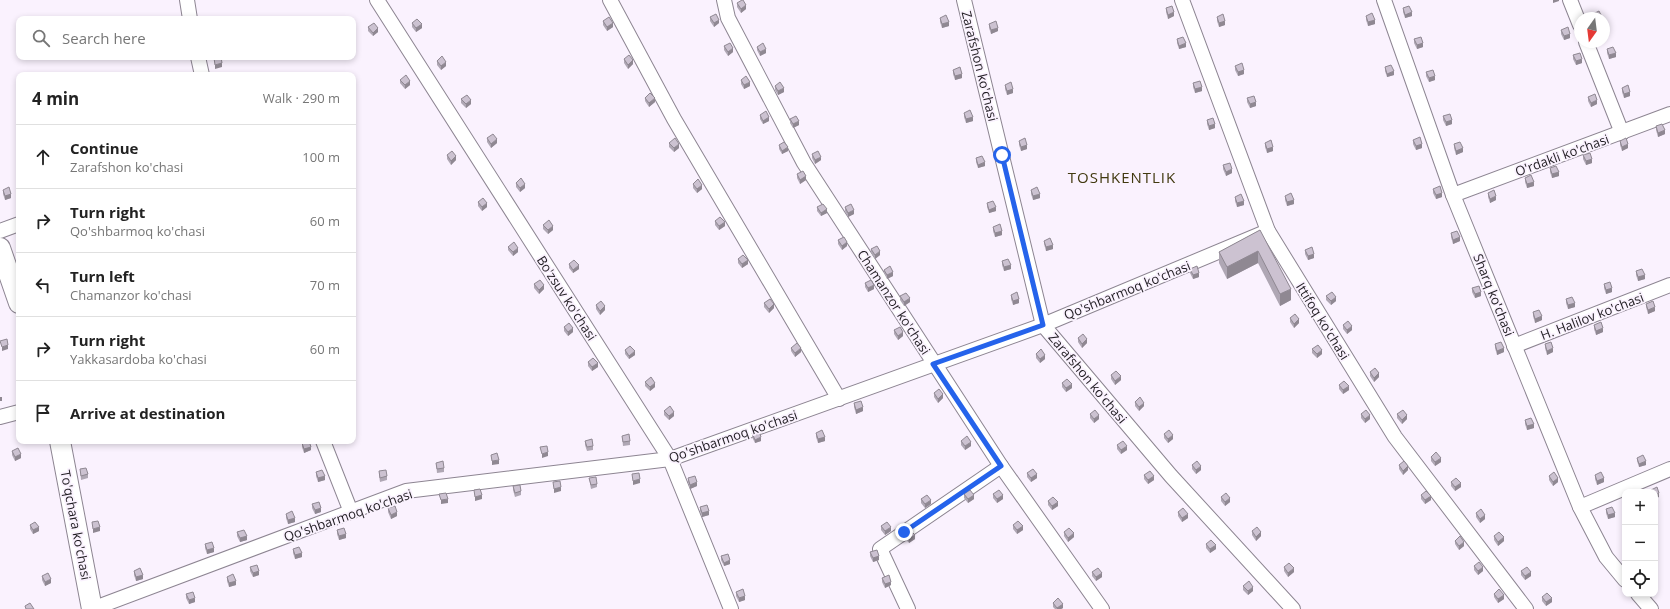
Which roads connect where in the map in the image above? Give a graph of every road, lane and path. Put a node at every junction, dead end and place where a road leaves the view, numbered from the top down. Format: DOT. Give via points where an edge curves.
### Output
graph roads {
  1 [pos="187,0"];
  2 [pos="377,0"];
  3 [pos="610,0"];
  4 [pos="724,0"];
  5 [pos="964,0"];
  6 [pos="1182,0"];
  7 [pos="1384,0"];
  8 [pos="1570,0"];
  9 [pos="1575,12"];
  10 [pos="190,16"];
  11 [pos="1588,48"];
  12 [pos="199,60"];
  13 [pos="201,72"];
  14 [pos="1670,114"];
  15 [pos="1622,133"];
  16 [pos="1454,196"];
  17 [pos="16,225"];
  18 [pos="0,231"];
  19 [pos="1268,232"];
  20 [pos="0,248"];
  21 [pos="1670,285"];
  22 [pos="16,294"];
  23 [pos="1043,325"];
  24 [pos="1514,346"];
  25 [pos="933,364"];
  26 [pos="839,399"];
  27 [pos="16,413"];
  28 [pos="0,417"];
  29 [pos="61,444"];
  30 [pos="324,444"];
  31 [pos="670,459"];
  32 [pos="1001,466"];
  33 [pos="1670,470"];
  34 [pos="1580,507"];
  35 [pos="351,512"];
  36 [pos="1622,577"];
  37 [pos="1641,597"];
  38 [pos="1098,608"];
  39 [pos="92,609"];
  40 [pos="731,609"];
  41 [pos="908,609"];
  42 [pos="1293,609"];
  43 [pos="1526,609"];
  44 [pos="1651,609"];
  1 -- 10 [label="street"];
  2 -- 31 [label="street, Bo'zsuv ko'chasi"];
  3 -- 26 [label="street" via="674,119"];
  4 -- 25 [label="street, Chamanzor ko'chasi" via="728,18 804,163"];
  5 -- 23 [label="street, Zarafshon ko'chasi"];
  6 -- 19 [label="street, Ittifoq ko'chasi"];
  7 -- 16 [label="street, Sharq ko'chasi"];
  8 -- 9 [label="street"];
  11 -- 15 [label="street"];
  12 -- 13 [label="street"];
  14 -- 15 [label="street, O'rdakli ko'chasi"];
  15 -- 16 [label="street, O'rdakli ko'chasi"];
  16 -- 24 [label="street, Sharq ko'chasi"];
  17 -- 18 [label="street"];
  19 -- 23 [label="street, Qo'shbarmoq ko'chasi"];
  19 -- 43 [label="street, Ittifoq ko'chasi" via="1395,437"];
  20 -- 22 [label="street"];
  21 -- 24 [label="street, H. Halilov ko'chasi"];
  23 -- 25 [label="street, Qo'shbarmoq ko'chasi"];
  23 -- 42 [label="street, Zarafshon ko'chasi" via="1171,476"];
  24 -- 34 [label="street, Sharq ko'chasi"];
  25 -- 26 [label="street, Qo'shbarmoq ko'chasi"];
  25 -- 32 [label="street, Chamanzor ko'chasi"];
  26 -- 31 [label="street, Qo'shbarmoq ko'chasi"];
  27 -- 28 [label="street"];
  29 -- 39 [label="street, To'qchara ko'chasi"];
  30 -- 35 [label="street"];
  31 -- 35 [label="street, Qo'shbarmoq ko'chasi" via="406,492"];
  31 -- 40 [label="street, Bo'zsuv ko'chasi"];
  32 -- 38 [label="street, Chamanzor ko'chasi"];
  32 -- 41 [label="street" via="880,549"];
  33 -- 34 [label="street"];
  34 -- 36 [label="street, Sharq ko'chasi" via="1606,558"];
  35 -- 39 [label="street, Qo'shbarmoq ko'chasi"];
  37 -- 44 [label="street"];
}
